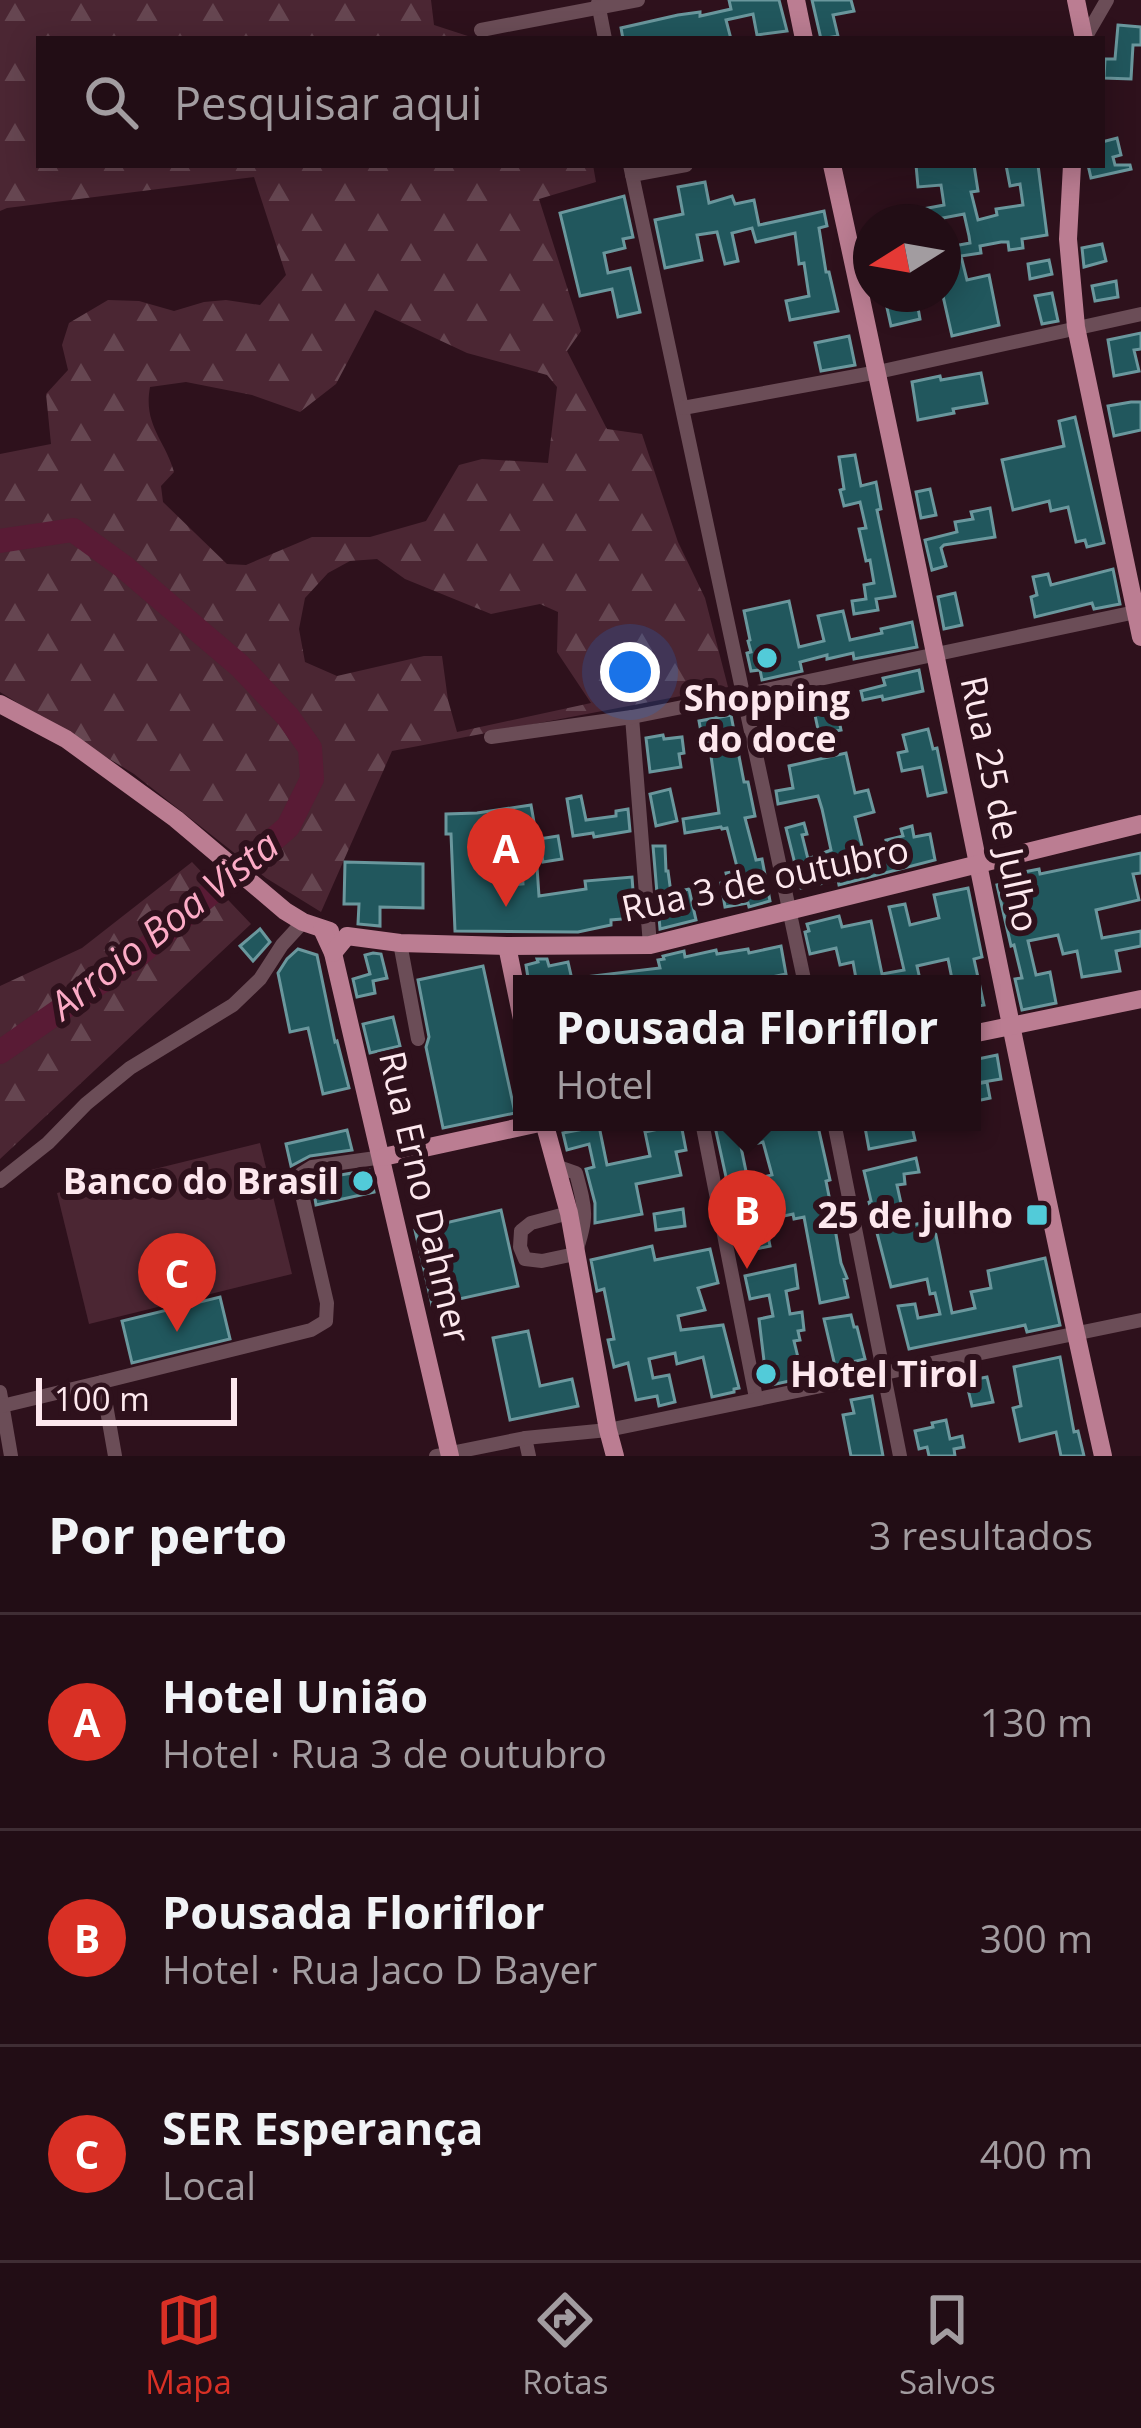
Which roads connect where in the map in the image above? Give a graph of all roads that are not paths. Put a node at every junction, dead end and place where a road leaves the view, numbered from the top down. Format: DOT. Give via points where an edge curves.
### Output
graph roads {
  1 [pos="638,0"];
  2 [pos="796,0"];
  3 [pos="1076,0"];
  4 [pos="1107,0"];
  5 [pos="598,4"];
  6 [pos="481,30"];
  7 [pos="604,36"];
  8 [pos="803,36"];
  9 [pos="1083,36"];
  10 [pos="1086,36"];
  11 [pos="833,168"];
  12 [pos="1072,168"];
  13 [pos="631,170"];
  14 [pos="1141,314"];
  15 [pos="1076,327"];
  16 [pos="878,372"];
  17 [pos="683,408"];
  18 [pos="1138,611"];
  19 [pos="1141,638"];
  20 [pos="934,654"];
  21 [pos="743,695"];
  22 [pos="0,704"];
  23 [pos="632,716"];
  24 [pos="491,736"];
  25 [pos="1141,824"];
  26 [pos="980,865"];
  27 [pos="790,911"];
  28 [pos="313,926"];
  29 [pos="347,936"];
  30 [pos="400,943"];
  31 [pos="650,945"];
  32 [pos="507,946"];
  33 [pos="333,953"];
  34 [pos="513,975"];
  35 [pos="803,975"];
  36 [pos="1141,999"];
  37 [pos="1013,1025"];
  38 [pos="981,1032"];
  39 [pos="418,1039"];
  40 [pos="513,1129"];
  41 [pos="546,1131"];
  42 [pos="704,1131"];
  43 [pos="836,1131"];
  44 [pos="382,1157"];
  45 [pos="556,1166"];
  46 [pos="0,1181"];
  47 [pos="569,1213"];
  48 [pos="575,1254"];
  49 [pos="1141,1320"];
  50 [pos="1075,1333"];
  51 [pos="882,1373"];
  52 [pos="102,1382"];
  53 [pos="756,1398"];
  54 [pos="1,1399"];
  55 [pos="608,1430"];
  56 [pos="525,1438"];
  57 [pos="445,1455"];
  58 [pos="11,1456"];
  59 [pos="115,1456"];
  60 [pos="529,1456"];
  61 [pos="615,1456"];
  62 [pos="900,1456"];
  63 [pos="1103,1456"];
  1 -- 5 [label="street"];
  2 -- 8 [label="main road"];
  3 -- 9 [label="main road"];
  4 -- 10 [label="street"];
  5 -- 6 [label="street"];
  5 -- 7 [label="street"];
  11 -- 16 [label="main road, Rua 25 de Julho"];
  12 -- 15 [label="main road"];
  13 -- 17 [label="street"];
  14 -- 15 [label="street"];
  15 -- 16 [label="street"];
  15 -- 18 [label="main road"];
  16 -- 17 [label="street"];
  16 -- 20 [label="main road, Rua 25 de Julho"];
  17 -- 21 [label="street"];
  18 -- 19 [label="main road"];
  18 -- 20 [label="street"];
  20 -- 21 [label="street"];
  20 -- 26 [label="main road, Rua 25 de Julho"];
  21 -- 23 [label="street"];
  21 -- 27 [label="street"];
  22 -- 28 [label="main road" via="66,739"];
  23 -- 24 [label="street"];
  23 -- 31 [label="street"];
  25 -- 26 [label="main road, Rua 3 de outubro"];
  26 -- 27 [label="main road, Rua 3 de outubro"];
  26 -- 37 [label="main road, Rua 25 de Julho"];
  27 -- 31 [label="main road, Rua 3 de outubro"];
  27 -- 35 [label="street"];
  28 -- 29 [label="main road, Rua 3 de outubro"];
  28 -- 33 [label="main road, Rua Erno Dahmer"];
  28 -- 46 [label="street" via="282,945 233,1005 130,1068"];
  29 -- 30 [label="main road, Rua 3 de outubro"];
  29 -- 33 [label="main road"];
  30 -- 32 [label="main road, Rua 3 de outubro"];
  30 -- 39 [label="street"];
  31 -- 32 [label="main road, Rua 3 de outubro"];
  32 -- 34 [label="main road"];
  33 -- 44 [label="main road, Rua Erno Dahmer"];
  36 -- 37 [label="main road"];
  37 -- 38 [label="main road"];
  37 -- 50 [label="main road, Rua 25 de Julho"];
  40 -- 44 [label="main road"];
  41 -- 45 [label="main road"];
  42 -- 53 [label="street"];
  43 -- 51 [label="street"];
  44 -- 52 [label="street" via="301,1174 326,1321"];
  44 -- 57 [label="main road, Rua Erno Dahmer"];
  45 -- 47 [label="main road"];
  45 -- 48 [label="street" via="576,1173 582,1197 586,1224"];
  47 -- 48 [label="main road"];
  47 -- 48 [label="street" via="531,1223 520,1247 525,1259 542,1262"];
  48 -- 55 [label="main road"];
  49 -- 50 [label="street"];
  50 -- 51 [label="street"];
  50 -- 63 [label="main road, Rua 25 de Julho"];
  51 -- 53 [label="street"];
  51 -- 62 [label="street"];
  52 -- 54 [label="street"];
  52 -- 59 [label="street"];
  53 -- 55 [label="street"];
  54 -- 58 [label="street"];
  55 -- 56 [label="street"];
  55 -- 61 [label="main road"];
  56 -- 57 [label="street"];
  56 -- 60 [label="street"];
}
